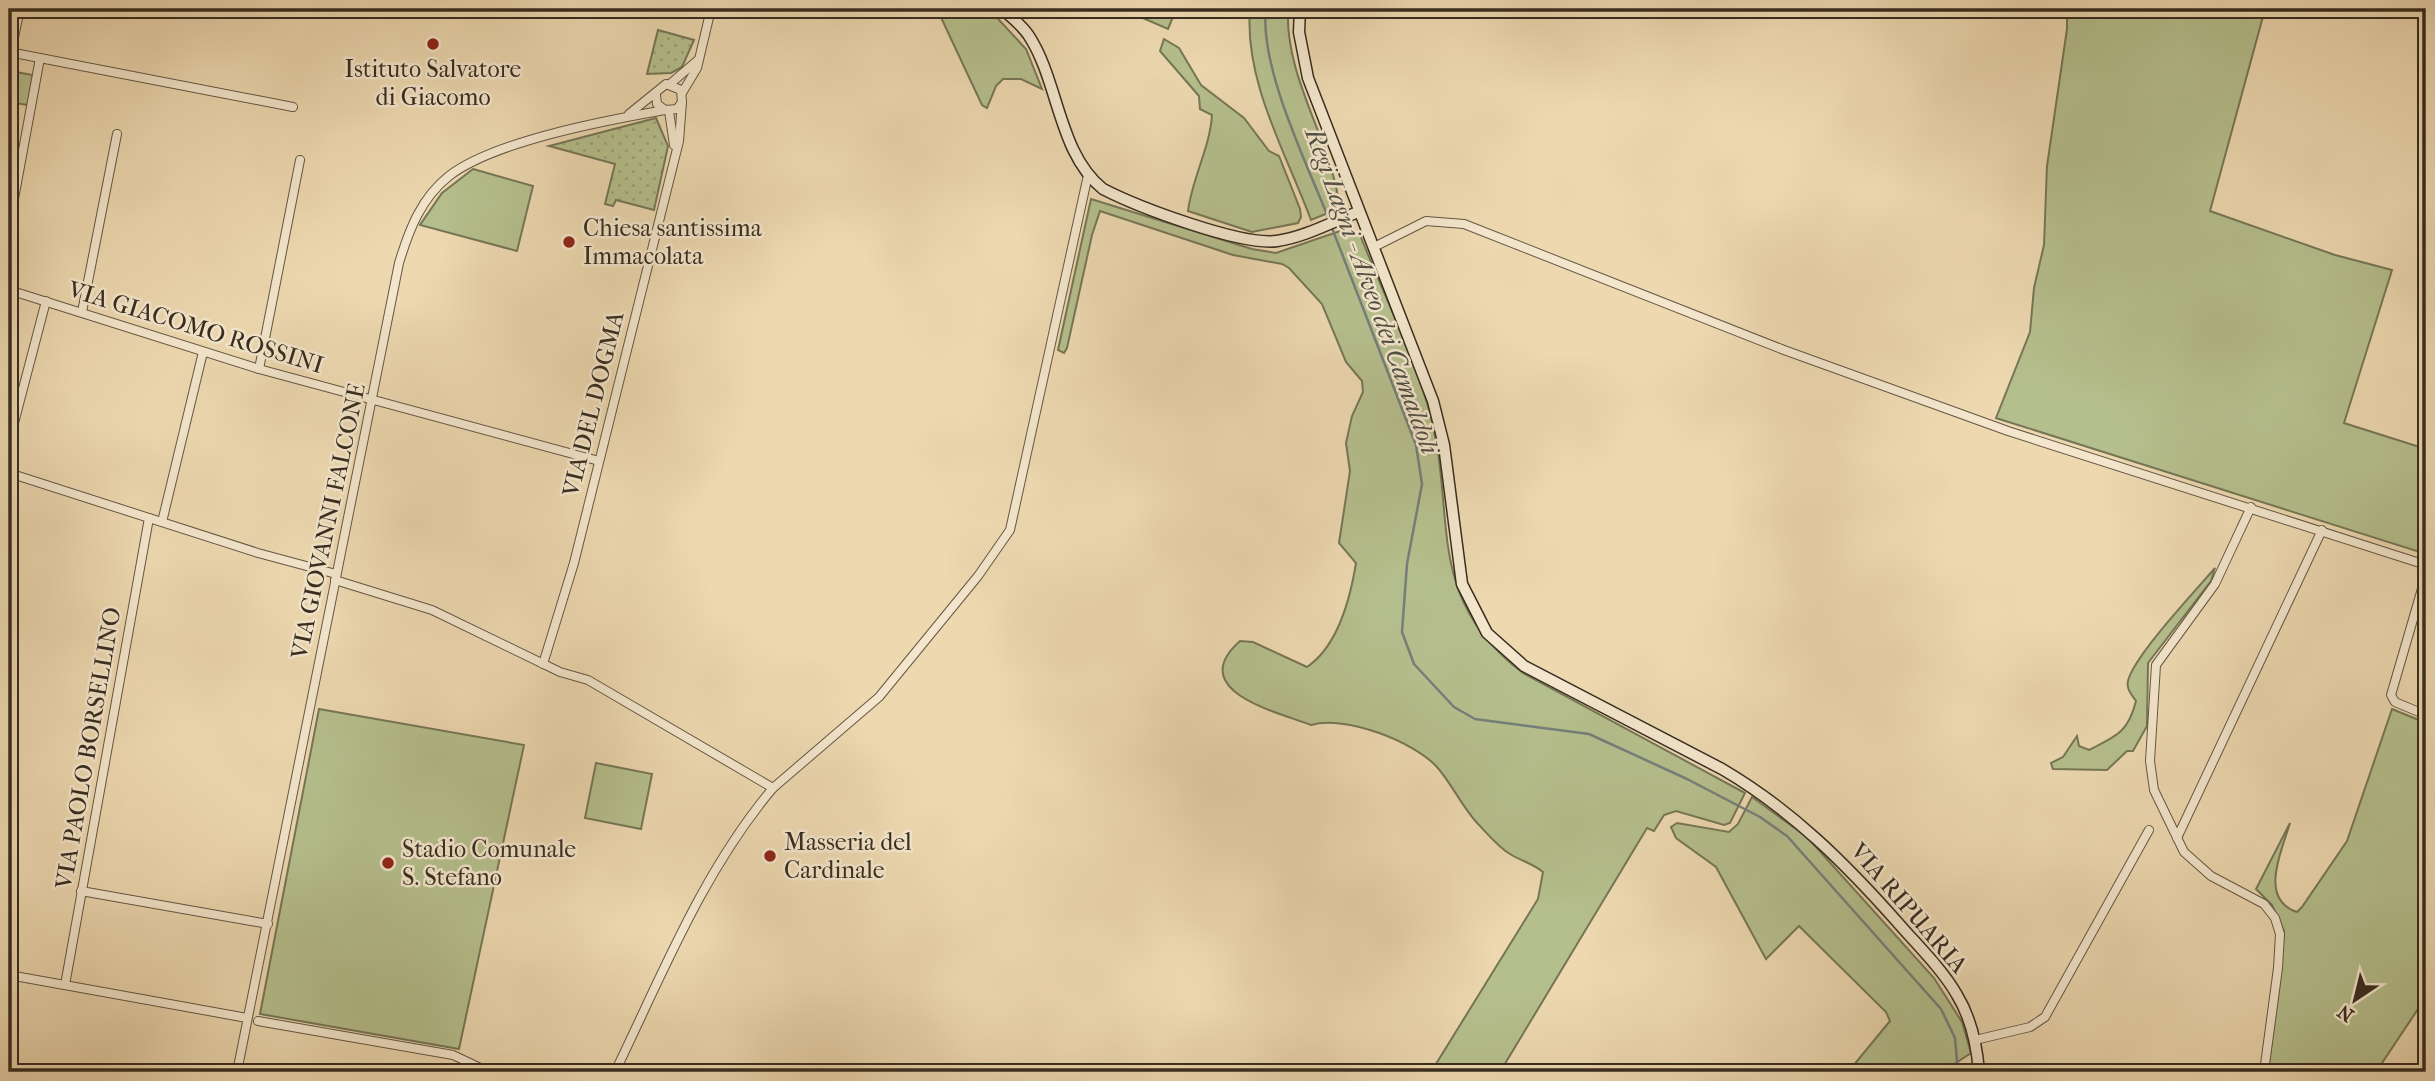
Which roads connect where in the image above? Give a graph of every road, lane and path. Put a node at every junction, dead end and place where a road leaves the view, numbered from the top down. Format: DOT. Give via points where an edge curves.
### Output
graph roads {
  1 [pos="20,9"];
  2 [pos="711,9"];
  3 [pos="1002,9"];
  4 [pos="1300,9"];
  5 [pos="9,55"];
  6 [pos="40,58"];
  7 [pos="698,60"];
  8 [pos="670,84"];
  9 [pos="656,95"];
  10 [pos="682,97"];
  11 [pos="293,107"];
  12 [pos="667,111"];
  13 [pos="627,116"];
  14 [pos="117,134"];
  15 [pos="674,152"];
  16 [pos="300,160"];
  17 [pos="1088,175"];
  18 [pos="1358,212"];
  19 [pos="9,226"];
  20 [pos="1375,246"];
  21 [pos="9,290"];
  22 [pos="46,301"];
  23 [pos="82,312"];
  24 [pos="204,352"];
  25 [pos="259,369"];
  26 [pos="373,401"];
  27 [pos="9,442"];
  28 [pos="599,461"];
  29 [pos="9,473"];
  30 [pos="2250,508"];
  31 [pos="149,519"];
  32 [pos="162,522"];
  33 [pos="2322,530"];
  34 [pos="2426,565"];
  35 [pos="2426,575"];
  36 [pos="336,577"];
  37 [pos="543,664"];
  38 [pos="2426,715"];
  39 [pos="773,788"];
  40 [pos="2149,830"];
  41 [pos="2177,838"];
  42 [pos="81,891"];
  43 [pos="268,924"];
  44 [pos="9,975"];
  45 [pos="65,985"];
  46 [pos="247,1018"];
  47 [pos="257,1021"];
  48 [pos="1975,1040"];
  49 [pos="237,1072"];
  50 [pos="489,1072"];
  51 [pos="615,1072"];
  52 [pos="1979,1072"];
  53 [pos="2264,1072"];
  1 -- 5 [label="street"];
  2 -- 7 [label="street"];
  3 -- 17 [label="street" via="1038,52 1077,158"];
  4 -- 18 [label="street, VIA RIPUARIA" via="1299,32 1308,78"];
  5 -- 6 [label="street"];
  6 -- 11 [label="street"];
  6 -- 19 [label="street"];
  7 -- 8 [label="street"];
  7 -- 10 [label="street"];
  8 -- 9 [label="street"];
  8 -- 10 [label="street"];
  9 -- 12 [label="street" via="657,104"];
  9 -- 13 [label="street, VIA GIOVANNI FALCONE"];
  10 -- 12 [label="street" via="677,108"];
  10 -- 15 [label="street, VIA DEL DOGMA" via="682,122"];
  12 -- 13 [label="street, VIA GIOVANNI FALCONE"];
  12 -- 15 [label="street"];
  13 -- 26 [label="street, VIA GIOVANNI FALCONE" via="486,155 449,176 435,190 407,236"];
  14 -- 23 [label="street"];
  15 -- 28 [label="street, VIA DEL DOGMA"];
  16 -- 25 [label="street"];
  17 -- 18 [label="street" via="1118,197 1251,241 1278,241"];
  17 -- 39 [label="street" via="1010,530 879,697"];
  18 -- 20 [label="street, VIA RIPUARIA"];
  20 -- 30 [label="street" via="1426,221 1464,224 1857,377"];
  20 -- 48 [label="street, VIA RIPUARIA" via="1433,401 1444,445 1462,584 1487,633 1524,666 1722,769 1804,825 1930,960 1957,995"];
  21 -- 22 [label="street, VIA GIACOMO ROSSINI"];
  22 -- 23 [label="street, VIA GIACOMO ROSSINI"];
  22 -- 27 [label="street"];
  23 -- 24 [label="street, VIA GIACOMO ROSSINI"];
  24 -- 25 [label="street, VIA GIACOMO ROSSINI"];
  24 -- 32 [label="street"];
  25 -- 26 [label="street, VIA GIACOMO ROSSINI"];
  26 -- 28 [label="street, VIA GIACOMO ROSSINI"];
  26 -- 36 [label="street, VIA GIOVANNI FALCONE"];
  28 -- 37 [label="street, VIA DEL DOGMA"];
  29 -- 31 [label="street"];
  30 -- 33 [label="street"];
  30 -- 41 [label="street" via="2215,584 2156,665 2150,761 2154,790"];
  31 -- 32 [label="street"];
  31 -- 42 [label="street, VIA PAOLO BORSELLINO"];
  32 -- 36 [label="street"];
  33 -- 34 [label="street"];
  33 -- 41 [label="street"];
  35 -- 38 [label="street" via="2391,695 2395,702"];
  36 -- 37 [label="street" via="460,621"];
  36 -- 43 [label="street, VIA GIOVANNI FALCONE"];
  37 -- 39 [label="street" via="611,691"];
  39 -- 51 [label="street" via="718,862"];
  40 -- 48 [label="street" via="2045,1017 2030,1027"];
  41 -- 53 [label="street" via="2196,866 2248,893 2276,918 2278,968"];
  42 -- 43 [label="street"];
  42 -- 45 [label="street, VIA PAOLO BORSELLINO"];
  43 -- 46 [label="street, VIA GIOVANNI FALCONE"];
  44 -- 45 [label="street"];
  45 -- 46 [label="street"];
  46 -- 49 [label="street, VIA GIOVANNI FALCONE"];
  47 -- 50 [label="street" via="453,1055"];
  48 -- 52 [label="street, VIA RIPUARIA"];
}
